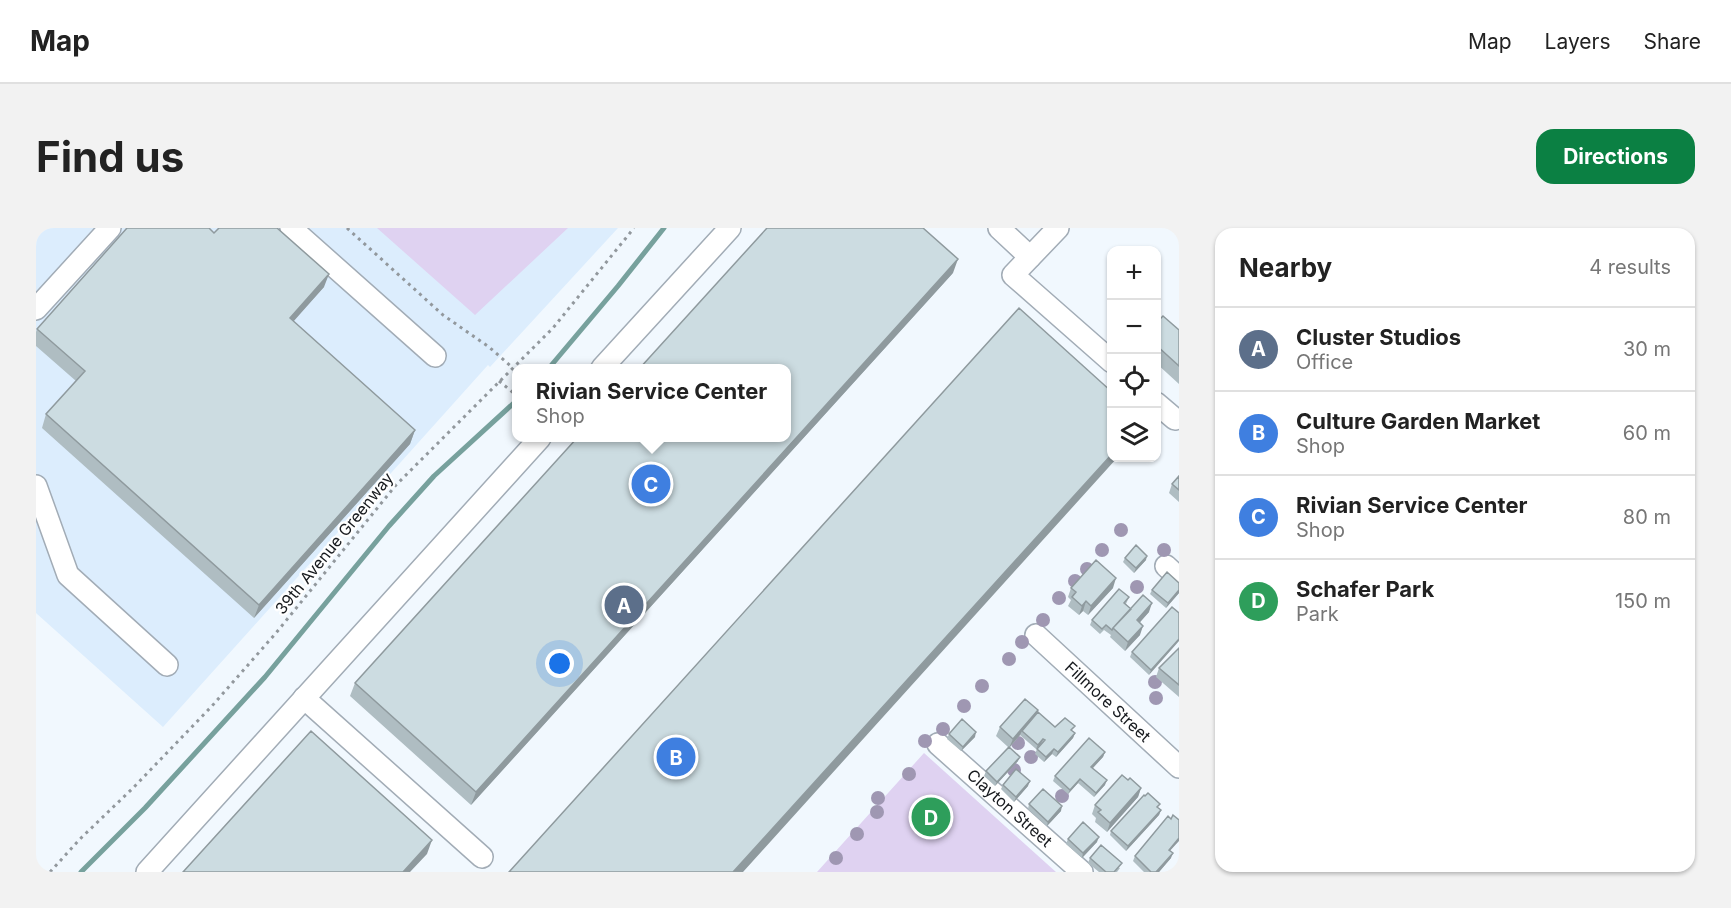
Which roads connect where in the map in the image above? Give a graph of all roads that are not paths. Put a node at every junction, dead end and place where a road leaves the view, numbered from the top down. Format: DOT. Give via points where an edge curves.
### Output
graph roads {
  1 [pos="110,228"];
  2 [pos="291,228"];
  3 [pos="730,228"];
  4 [pos="999,228"];
  5 [pos="1058,228"];
  6 [pos="1030,257"];
  7 [pos="36,309"];
  8 [pos="435,356"];
  9 [pos="1107,358"];
  10 [pos="607,364"];
  11 [pos="1161,406"];
  12 [pos="1175,419"];
  13 [pos="536,442"];
  14 [pos="36,486"];
  15 [pos="1036,635"];
  16 [pos="167,665"];
  17 [pos="304,698"];
  18 [pos="938,744"];
  19 [pos="1179,767"];
  20 [pos="482,857"];
  21 [pos="147,872"];
  22 [pos="1082,872"];
  1 -- 7 [label="street"];
  2 -- 8 [label="street"];
  3 -- 10 [label="street"];
  4 -- 6 [label="street"];
  5 -- 6 [label="street"];
  6 -- 9 [label="street" via="1013,275"];
  11 -- 12 [label="street"];
  13 -- 17 [label="street"];
  14 -- 16 [label="street" via="68,574"];
  15 -- 19 [label="street, Fillmore Street"];
  17 -- 20 [label="street"];
  17 -- 21 [label="street"];
  18 -- 22 [label="street, Clayton Street"];
}
